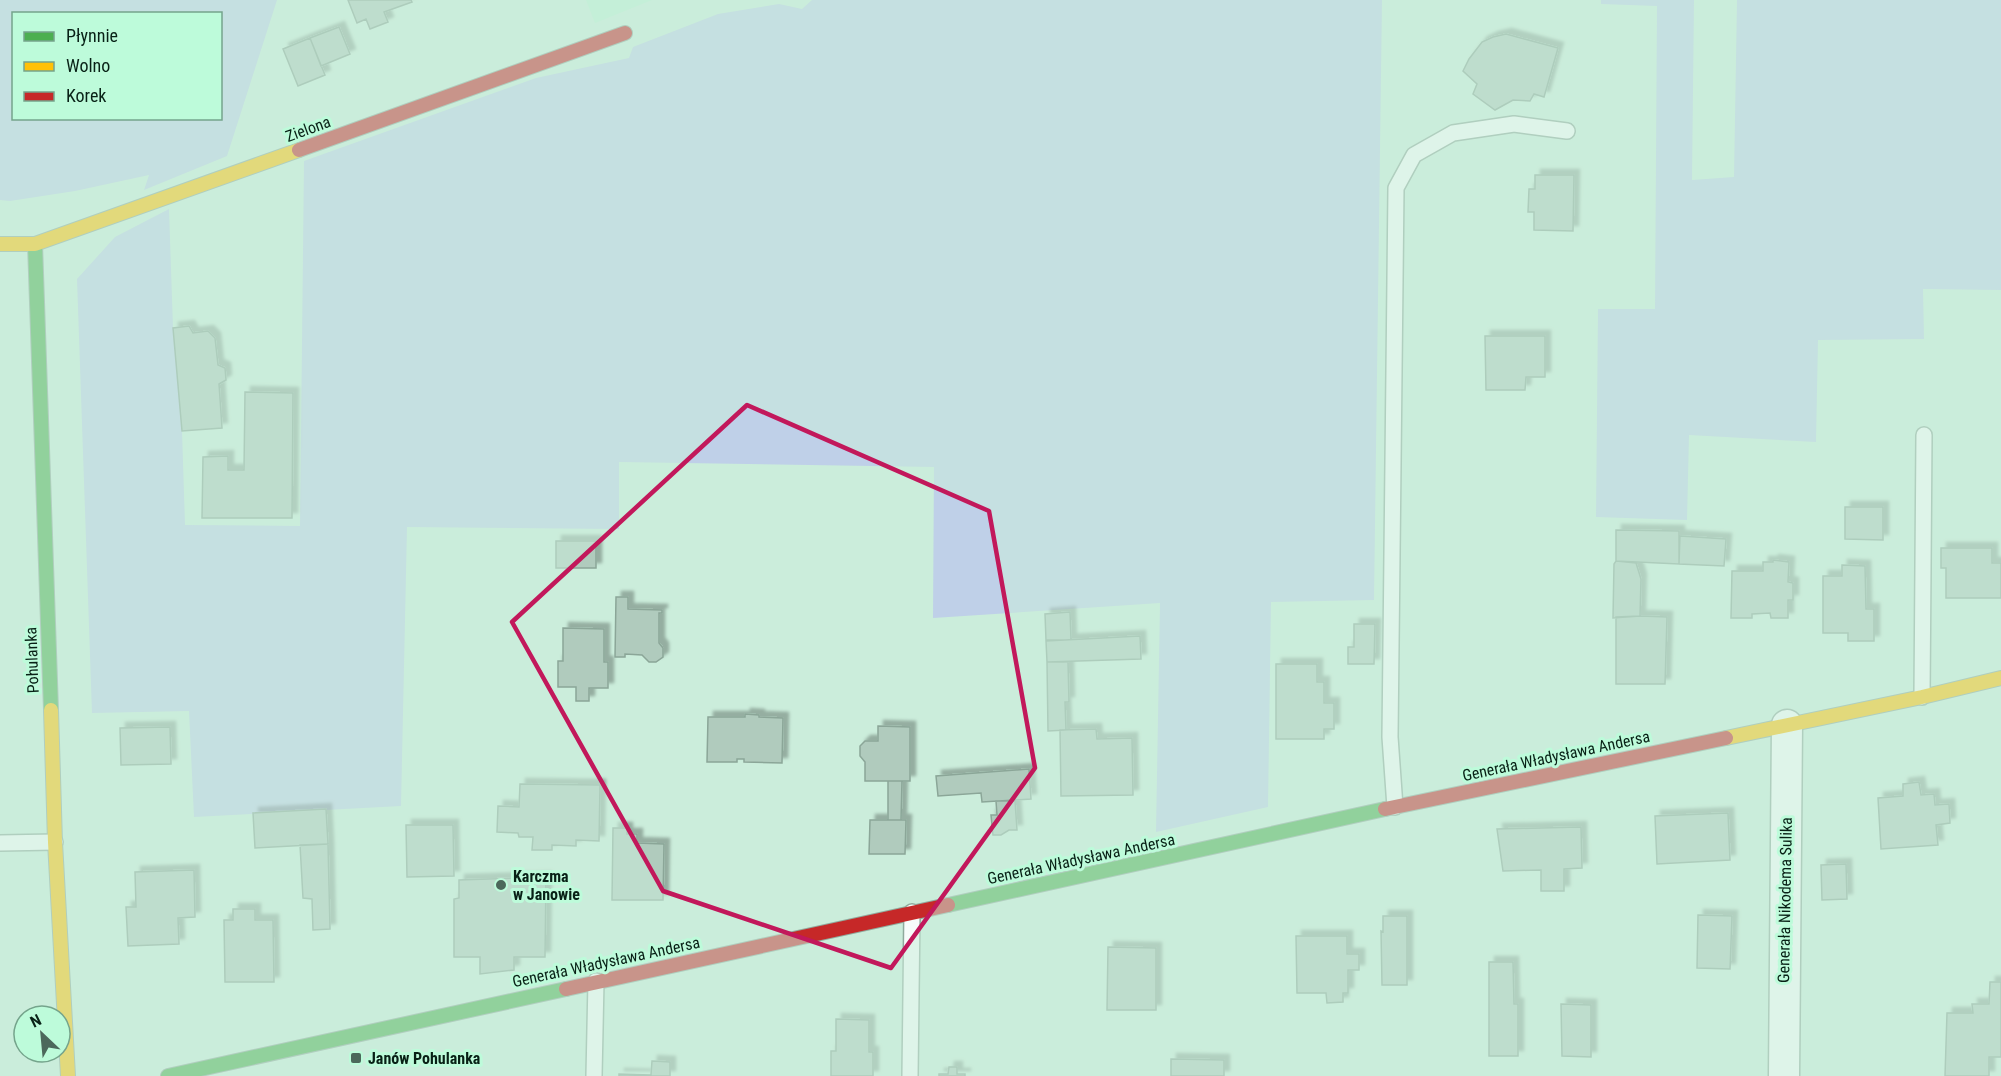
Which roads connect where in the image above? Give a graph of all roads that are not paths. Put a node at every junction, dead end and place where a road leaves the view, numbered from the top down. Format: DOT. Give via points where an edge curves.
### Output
graph roads {
  1 [pos="625,33"];
  2 [pos="1567,131"];
  3 [pos="0,244"];
  4 [pos="35,244"];
  5 [pos="1924,435"];
  6 [pos="2001,678"];
  7 [pos="1922,697"];
  8 [pos="1787,725"];
  9 [pos="1395,807"];
  10 [pos="55,842"];
  11 [pos="0,843"];
  12 [pos="912,912"];
  13 [pos="596,981"];
  14 [pos="208,1072"];
  15 [pos="68,1076"];
  16 [pos="168,1076"];
  17 [pos="594,1076"];
  18 [pos="910,1076"];
  19 [pos="1784,1076"];
  1 -- 4 [label="street, Zielona"];
  2 -- 9 [label="lane" via="1514,124 1453,133 1414,155 1396,188 1390,736"];
  3 -- 4 [label="street, Zielona"];
  4 -- 10 [label="street, Pohulanka"];
  5 -- 7 [label="lane"];
  6 -- 7 [label="street, Generała Władysława Andersa"];
  7 -- 8 [label="street, Generała Władysława Andersa"];
  8 -- 9 [label="street, Generała Władysława Andersa"];
  8 -- 19 [label="street, Generała Nikodema Sulika"];
  9 -- 12 [label="street, Generała Władysława Andersa"];
  10 -- 11 [label="lane"];
  10 -- 15 [label="street, Pohulanka"];
  12 -- 13 [label="street, Generała Władysława Andersa"];
  12 -- 18 [label="lane"];
  13 -- 14 [label="street, Generała Władysława Andersa"];
  13 -- 17 [label="lane"];
  14 -- 16 [label="street, Generała Władysława Andersa"];
}
